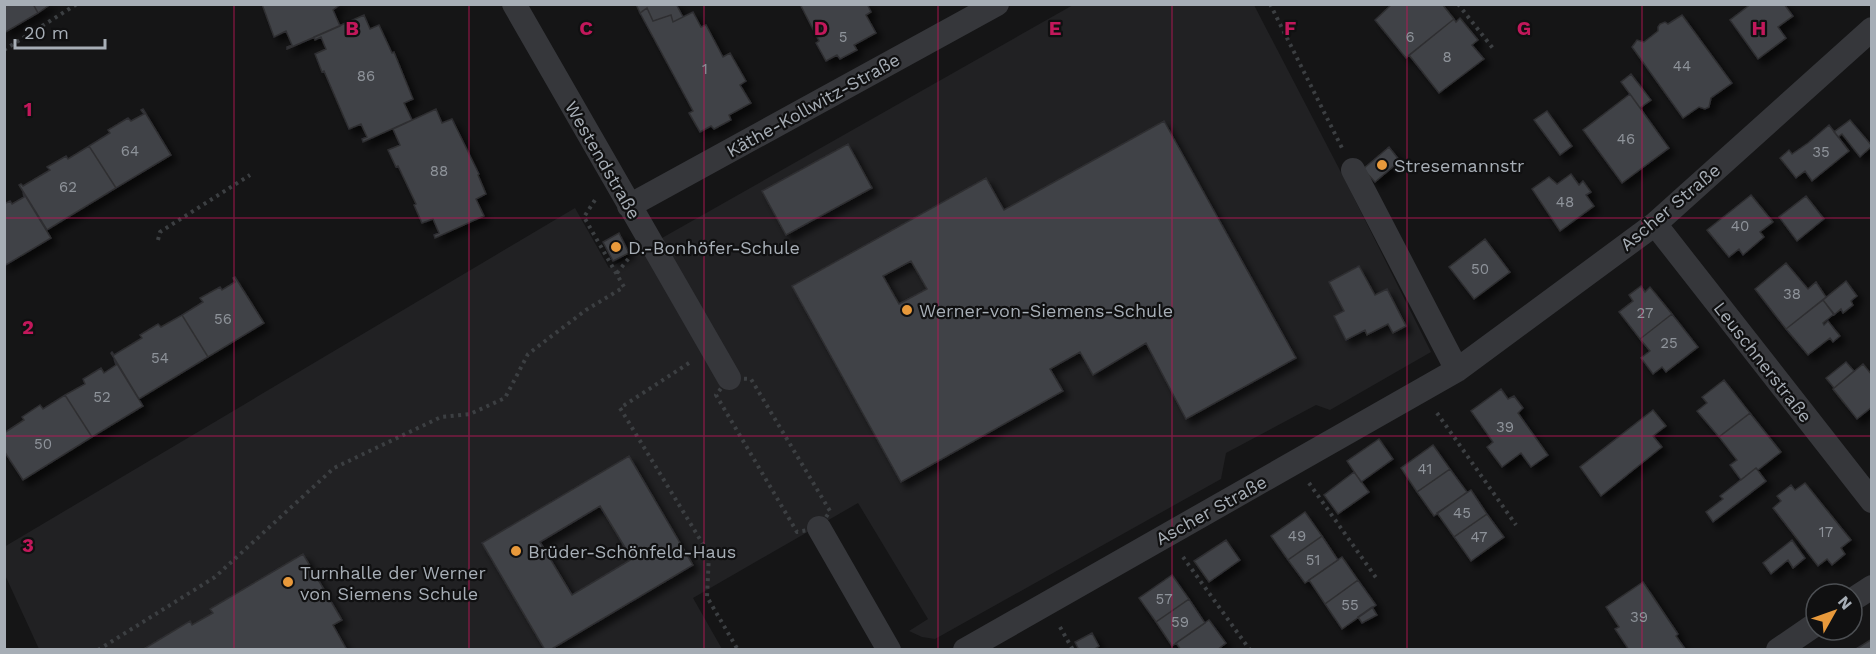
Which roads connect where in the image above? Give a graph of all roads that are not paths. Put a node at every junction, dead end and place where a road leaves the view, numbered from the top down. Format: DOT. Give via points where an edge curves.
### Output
graph roads {
  1 [pos="514,4"];
  2 [pos="997,4"];
  3 [pos="1872,29"];
  4 [pos="1353,170"];
  5 [pos="629,206"];
  6 [pos="1655,224"];
  7 [pos="1457,370"];
  8 [pos="729,378"];
  9 [pos="1872,501"];
  10 [pos="819,528"];
  11 [pos="1804,632"];
  12 [pos="889,650"];
  13 [pos="965,650"];
  14 [pos="1778,650"];
  1 -- 5 [label="street, Westendstraße"];
  2 -- 5 [label="street, Käthe-Kollwitz-Straße"];
  3 -- 6 [label="street, Ascher Straße"];
  4 -- 7 [label="street"];
  5 -- 8 [label="street, Westendstraße"];
  6 -- 7 [label="street, Ascher Straße"];
  6 -- 9 [label="street, Leuschnerstraße"];
  7 -- 13 [label="street, Ascher Straße"];
  10 -- 12 [label="street"];
  11 -- 14 [label="street"];
}
